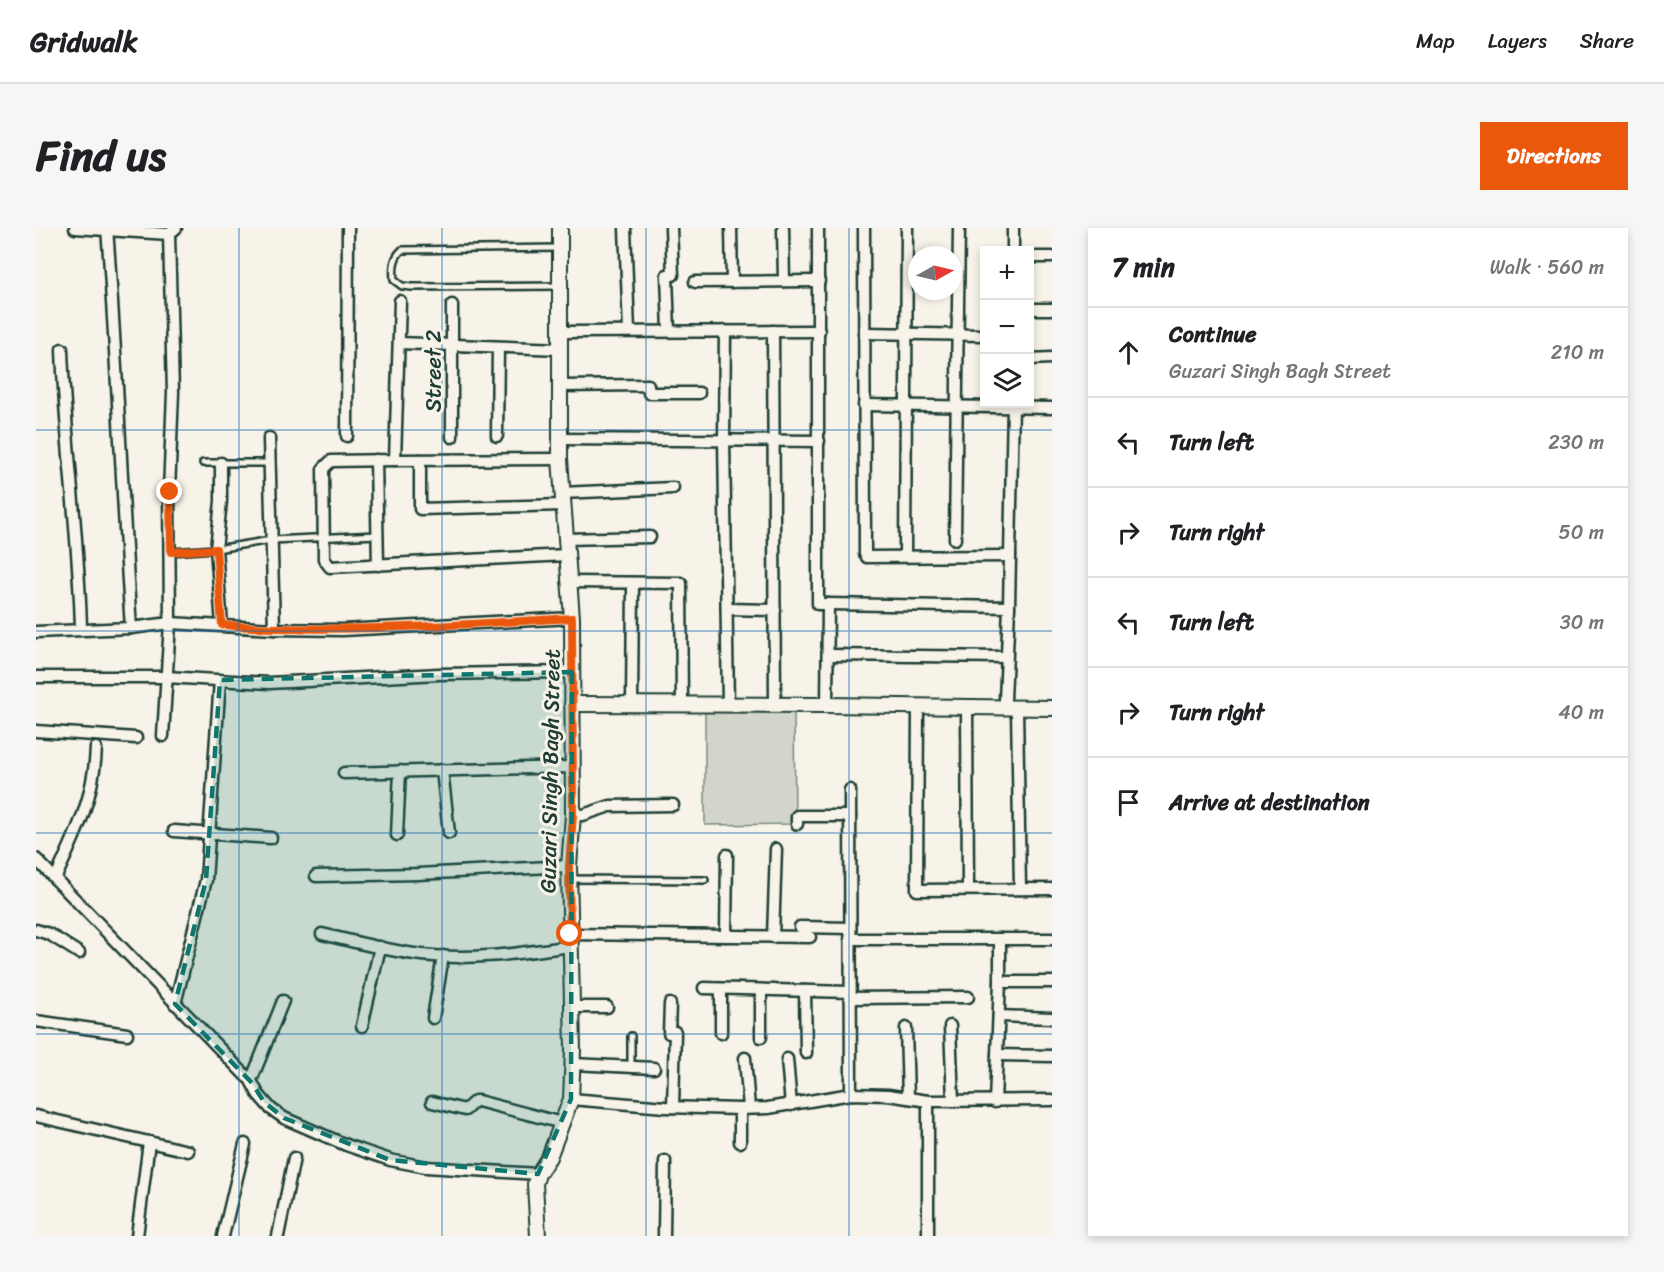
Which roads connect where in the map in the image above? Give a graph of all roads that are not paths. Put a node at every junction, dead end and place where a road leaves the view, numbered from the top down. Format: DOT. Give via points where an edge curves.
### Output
graph roads {
  1 [pos="75,228"];
  2 [pos="348,228"];
  3 [pos="560,228"];
  4 [pos="625,228"];
  5 [pos="671,228"];
  6 [pos="731,228"];
  7 [pos="783,228"];
  8 [pos="818,228"];
  9 [pos="864,228"];
  10 [pos="908,228"];
  11 [pos="959,228"];
  12 [pos="1013,228"];
  13 [pos="107,230"];
  14 [pos="173,231"];
  15 [pos="1013,246"];
  16 [pos="560,248"];
  17 [pos="1034,257"];
  18 [pos="1052,257"];
  19 [pos="819,281"];
  20 [pos="695,282"];
  21 [pos="732,282"];
  22 [pos="784,282"];
  23 [pos="561,286"];
  24 [pos="400,301"];
  25 [pos="452,306"];
  26 [pos="1034,309"];
  27 [pos="1052,309"];
  28 [pos="629,331"];
  29 [pos="669,331"];
  30 [pos="725,331"];
  31 [pos="773,331"];
  32 [pos="819,331"];
  33 [pos="561,332"];
  34 [pos="864,333"];
  35 [pos="906,334"];
  36 [pos="958,335"];
  37 [pos="980,335"];
  38 [pos="399,343"];
  39 [pos="453,345"];
  40 [pos="498,346"];
  41 [pos="62,349"];
  42 [pos="561,349"];
  43 [pos="1052,358"];
  44 [pos="1034,359"];
  45 [pos="560,386"];
  46 [pos="699,393"];
  47 [pos="864,405"];
  48 [pos="905,406"];
  49 [pos="957,407"];
  50 [pos="980,407"];
  51 [pos="1034,407"];
  52 [pos="1013,408"];
  53 [pos="1052,408"];
  54 [pos="347,436"];
  55 [pos="497,436"];
  56 [pos="452,437"];
  57 [pos="269,438"];
  58 [pos="560,439"];
  59 [pos="724,439"];
  60 [pos="774,440"];
  61 [pos="819,441"];
  62 [pos="560,459"];
  63 [pos="376,460"];
  64 [pos="395,460"];
  65 [pos="420,460"];
  66 [pos="203,463"];
  67 [pos="221,463"];
  68 [pos="270,463"];
  69 [pos="673,488"];
  70 [pos="562,499"];
  71 [pos="377,535"];
  72 [pos="324,537"];
  73 [pos="650,537"];
  74 [pos="565,539"];
  75 [pos="955,539"];
  76 [pos="272,540"];
  77 [pos="216,549"];
  78 [pos="171,552"];
  79 [pos="567,555"];
  80 [pos="905,555"];
  81 [pos="1010,556"];
  82 [pos="378,564"];
  83 [pos="569,582"];
  84 [pos="633,583"];
  85 [pos="828,604"];
  86 [pos="1009,607"];
  87 [pos="727,609"];
  88 [pos="775,610"];
  89 [pos="572,618"];
  90 [pos="170,623"];
  91 [pos="222,625"];
  92 [pos="131,628"];
  93 [pos="274,629"];
  94 [pos="81,630"];
  95 [pos="36,632"];
  96 [pos="828,656"];
  97 [pos="1006,657"];
  98 [pos="572,672"];
  99 [pos="36,677"];
  100 [pos="166,677"];
  101 [pos="220,680"];
  102 [pos="1005,700"];
  103 [pos="572,704"];
  104 [pos="632,705"];
  105 [pos="682,705"];
  106 [pos="728,705"];
  107 [pos="775,705"];
  108 [pos="827,705"];
  109 [pos="918,706"];
  110 [pos="967,707"];
  111 [pos="1017,708"];
  112 [pos="1052,708"];
  113 [pos="36,731"];
  114 [pos="163,736"];
  115 [pos="136,738"];
  116 [pos="96,748"];
  117 [pos="573,767"];
  118 [pos="442,770"];
  119 [pos="400,771"];
  120 [pos="344,773"];
  121 [pos="850,790"];
  122 [pos="673,805"];
  123 [pos="573,815"];
  124 [pos="850,816"];
  125 [pos="797,824"];
  126 [pos="174,831"];
  127 [pos="448,833"];
  128 [pos="211,834"];
  129 [pos="397,835"];
  130 [pos="271,838"];
  131 [pos="776,849"];
  132 [pos="727,855"];
  133 [pos="36,859"];
  134 [pos="569,872"];
  135 [pos="316,876"];
  136 [pos="55,879"];
  137 [pos="705,880"];
  138 [pos="968,889"];
  139 [pos="1020,889"];
  140 [pos="1052,889"];
  141 [pos="800,927"];
  142 [pos="36,930"];
  143 [pos="322,934"];
  144 [pos="850,934"];
  145 [pos="726,936"];
  146 [pos="773,937"];
  147 [pos="810,937"];
  148 [pos="1000,939"];
  149 [pos="1052,939"];
  150 [pos="570,940"];
  151 [pos="380,947"];
  152 [pos="79,953"];
  153 [pos="443,956"];
  154 [pos="1000,982"];
  155 [pos="1052,982"];
  156 [pos="704,988"];
  157 [pos="721,989"];
  158 [pos="761,990"];
  159 [pos="805,991"];
  160 [pos="850,995"];
  161 [pos="968,997"];
  162 [pos="283,1001"];
  163 [pos="175,1004"];
  164 [pos="670,1004"];
  165 [pos="572,1007"];
  166 [pos="607,1008"];
  167 [pos="999,1016"];
  168 [pos="433,1018"];
  169 [pos="1052,1018"];
  170 [pos="36,1021"];
  171 [pos="362,1026"];
  172 [pos="950,1026"];
  173 [pos="906,1028"];
  174 [pos="127,1034"];
  175 [pos="722,1034"];
  176 [pos="631,1036"];
  177 [pos="761,1037"];
  178 [pos="806,1053"];
  179 [pos="997,1055"];
  180 [pos="1052,1056"];
  181 [pos="745,1058"];
  182 [pos="787,1059"];
  183 [pos="573,1064"];
  184 [pos="631,1067"];
  185 [pos="654,1068"];
  186 [pos="249,1077"];
  187 [pos="851,1094"];
  188 [pos="908,1098"];
  189 [pos="571,1099"];
  190 [pos="1052,1100"];
  191 [pos="928,1101"];
  192 [pos="953,1101"];
  193 [pos="432,1102"];
  194 [pos="995,1102"];
  195 [pos="792,1105"];
  196 [pos="673,1107"];
  197 [pos="744,1108"];
  198 [pos="36,1116"];
  199 [pos="562,1123"];
  200 [pos="148,1142"];
  201 [pos="740,1142"];
  202 [pos="245,1144"];
  203 [pos="188,1151"];
  204 [pos="294,1158"];
  205 [pos="665,1161"];
  206 [pos="538,1174"];
  207 [pos="137,1236"];
  208 [pos="223,1236"];
  209 [pos="278,1236"];
  210 [pos="538,1236"];
  211 [pos="664,1236"];
  212 [pos="927,1236"];
  1 -- 13 [label="street"];
  2 -- 54 [label="street"];
  3 -- 16 [label="street, Guzari Singh Bagh Street"];
  4 -- 28 [label="street"];
  5 -- 29 [label="street" via="674,275 667,275"];
  6 -- 21 [label="street"];
  7 -- 22 [label="street"];
  8 -- 19 [label="street"];
  9 -- 34 [label="street"];
  10 -- 35 [label="street"];
  11 -- 36 [label="street"];
  12 -- 15 [label="street"];
  13 -- 14 [label="street"];
  13 -- 92 [label="street"];
  14 -- 78 [label="street"];
  16 -- 23 [label="street, Guzari Singh Bagh Street"];
  16 -- 23 [label="lane" via="402,250 393,270 394,280 411,287"];
  17 -- 18 [label="street"];
  19 -- 22 [label="street"];
  19 -- 32 [label="street"];
  20 -- 21 [label="street"];
  21 -- 22 [label="street"];
  23 -- 33 [label="street, Guzari Singh Bagh Street"];
  24 -- 38 [label="street"];
  25 -- 39 [label="street, Street 2"];
  26 -- 27 [label="street"];
  28 -- 29 [label="street"];
  28 -- 33 [label="street"];
  29 -- 30 [label="street"];
  30 -- 31 [label="street"];
  30 -- 59 [label="street"];
  31 -- 32 [label="street"];
  31 -- 60 [label="street"];
  32 -- 61 [label="street"];
  33 -- 42 [label="street, Guzari Singh Bagh Street"];
  34 -- 35 [label="street"];
  34 -- 47 [label="street"];
  35 -- 36 [label="street"];
  35 -- 48 [label="street"];
  36 -- 37 [label="street"];
  36 -- 49 [label="street"];
  38 -- 39 [label="street"];
  38 -- 64 [label="street"];
  39 -- 40 [label="street"];
  39 -- 56 [label="street, Street 2"];
  40 -- 42 [label="street"];
  40 -- 55 [label="street"];
  41 -- 94 [label="street"];
  42 -- 45 [label="street, Guzari Singh Bagh Street"];
  43 -- 44 [label="street"];
  45 -- 46 [label="street" via="648,386 649,393"];
  45 -- 58 [label="street, Guzari Singh Bagh Street"];
  47 -- 48 [label="street"];
  47 -- 80 [label="street" via="865,554"];
  48 -- 49 [label="street"];
  48 -- 80 [label="street"];
  49 -- 50 [label="street"];
  49 -- 75 [label="street"];
  51 -- 53 [label="street"];
  52 -- 81 [label="street"];
  57 -- 68 [label="street"];
  58 -- 59 [label="street"];
  58 -- 62 [label="street, Guzari Singh Bagh Street"];
  59 -- 60 [label="street"];
  59 -- 87 [label="street"];
  60 -- 61 [label="street"];
  60 -- 88 [label="street"];
  61 -- 85 [label="street" via="818,604"];
  62 -- 65 [label="street"];
  62 -- 70 [label="street, Guzari Singh Bagh Street"];
  63 -- 64 [label="street"];
  63 -- 71 [label="street"];
  63 -- 72 [label="street" via="331,460 323,469"];
  64 -- 65 [label="street"];
  65 -- 70 [label="street" via="420,509"];
  66 -- 67 [label="lane"];
  67 -- 68 [label="lane"];
  67 -- 77 [label="street"];
  68 -- 76 [label="street"];
  69 -- 70 [label="street"];
  70 -- 74 [label="street, Guzari Singh Bagh Street"];
  71 -- 72 [label="lane"];
  71 -- 82 [label="street"];
  72 -- 76 [label="lane"];
  72 -- 82 [label="street" via="324,559 330,567"];
  73 -- 74 [label="street"];
  74 -- 79 [label="street, Guzari Singh Bagh Street"];
  76 -- 77 [label="lane"];
  76 -- 93 [label="street"];
  77 -- 78 [label="lane"];
  77 -- 91 [label="street"];
  78 -- 90 [label="street"];
  79 -- 82 [label="street"];
  79 -- 83 [label="street, Guzari Singh Bagh Street"];
  80 -- 81 [label="street"];
  81 -- 86 [label="street"];
  83 -- 84 [label="street"];
  83 -- 89 [label="street, Guzari Singh Bagh Street"];
  84 -- 104 [label="street"];
  84 -- 105 [label="street" via="681,583"];
  85 -- 86 [label="street"];
  85 -- 96 [label="street"];
  86 -- 97 [label="street"];
  87 -- 88 [label="street"];
  87 -- 106 [label="street"];
  88 -- 107 [label="street"];
  89 -- 93 [label="street" via="407,628"];
  89 -- 98 [label="street, Guzari Singh Bagh Street"];
  90 -- 91 [label="street"];
  90 -- 92 [label="street"];
  90 -- 100 [label="street"];
  91 -- 93 [label="street"];
  92 -- 94 [label="street"];
  94 -- 95 [label="street"];
  96 -- 97 [label="street"];
  96 -- 108 [label="street"];
  97 -- 102 [label="street"];
  98 -- 101 [label="street" via="269,683"];
  98 -- 103 [label="street, Guzari Singh Bagh Street"];
  99 -- 100 [label="street"];
  100 -- 101 [label="street"];
  100 -- 114 [label="street"];
  101 -- 128 [label="street"];
  103 -- 104 [label="street"];
  103 -- 117 [label="street, Guzari Singh Bagh Street"];
  104 -- 105 [label="street"];
  105 -- 106 [label="street"];
  106 -- 107 [label="street"];
  107 -- 108 [label="street"];
  108 -- 109 [label="street"];
  109 -- 110 [label="street"];
  109 -- 138 [label="street" via="917,890"];
  110 -- 111 [label="street"];
  110 -- 138 [label="street"];
  111 -- 112 [label="street"];
  111 -- 139 [label="street"];
  113 -- 115 [label="street"];
  116 -- 136 [label="street" via="90,795"];
  117 -- 118 [label="street"];
  117 -- 123 [label="street, Guzari Singh Bagh Street"];
  118 -- 119 [label="street"];
  118 -- 127 [label="street"];
  119 -- 120 [label="street"];
  119 -- 129 [label="street"];
  121 -- 124 [label="street"];
  122 -- 123 [label="street" via="610,806"];
  123 -- 134 [label="street, Guzari Singh Bagh Street"];
  124 -- 125 [label="street" via="797,816"];
  124 -- 144 [label="street"];
  126 -- 128 [label="street"];
  128 -- 130 [label="street"];
  128 -- 163 [label="street" via="206,880"];
  131 -- 146 [label="street"];
  132 -- 145 [label="street"];
  133 -- 136 [label="street"];
  134 -- 135 [label="street"];
  134 -- 137 [label="lane"];
  134 -- 150 [label="street, Guzari Singh Bagh Street"];
  136 -- 163 [label="street"];
  138 -- 139 [label="street"];
  139 -- 140 [label="street"];
  141 -- 144 [label="street"];
  142 -- 152 [label="street"];
  143 -- 151 [label="street"];
  144 -- 148 [label="street"];
  144 -- 160 [label="street"];
  145 -- 146 [label="street"];
  145 -- 150 [label="street"];
  146 -- 147 [label="street"];
  148 -- 149 [label="street"];
  148 -- 154 [label="street"];
  150 -- 153 [label="street" via="522,953"];
  150 -- 165 [label="street, Guzari Singh Bagh Street"];
  151 -- 153 [label="street"];
  151 -- 171 [label="street"];
  153 -- 168 [label="street"];
  154 -- 155 [label="street"];
  154 -- 167 [label="street"];
  156 -- 157 [label="street"];
  157 -- 158 [label="street"];
  157 -- 175 [label="street"];
  158 -- 159 [label="street"];
  158 -- 177 [label="street"];
  159 -- 160 [label="street"];
  159 -- 178 [label="street"];
  160 -- 161 [label="street"];
  160 -- 187 [label="street"];
  162 -- 186 [label="street" via="253,1076"];
  163 -- 186 [label="street"];
  164 -- 196 [label="street" via="669,1032 675,1032"];
  165 -- 166 [label="street"];
  165 -- 183 [label="street, Guzari Singh Bagh Street"];
  167 -- 169 [label="street"];
  167 -- 179 [label="street"];
  170 -- 174 [label="street"];
  172 -- 192 [label="street"];
  173 -- 188 [label="street"];
  176 -- 184 [label="lane"];
  179 -- 180 [label="street"];
  179 -- 194 [label="street"];
  181 -- 197 [label="street"];
  182 -- 195 [label="street"];
  183 -- 184 [label="street"];
  183 -- 189 [label="street, Guzari Singh Bagh Street"];
  184 -- 185 [label="street"];
  186 -- 206 [label="street" via="271,1109 285,1118 390,1160 426,1167"];
  187 -- 188 [label="street"];
  187 -- 195 [label="street"];
  188 -- 191 [label="street"];
  189 -- 196 [label="street"];
  189 -- 199 [label="street, Guzari Singh Bagh Street"];
  190 -- 194 [label="street"];
  191 -- 192 [label="street"];
  191 -- 212 [label="street"];
  192 -- 194 [label="street"];
  193 -- 199 [label="street" via="465,1110 478,1101"];
  195 -- 197 [label="street"];
  196 -- 197 [label="street"];
  197 -- 201 [label="street"];
  198 -- 200 [label="street"];
  199 -- 206 [label="street, Guzari Singh Bagh Street"];
  200 -- 203 [label="street"];
  200 -- 207 [label="street"];
  202 -- 208 [label="street"];
  204 -- 209 [label="street"];
  205 -- 211 [label="street"];
  206 -- 210 [label="street, Guzari Singh Bagh Street"];
}
